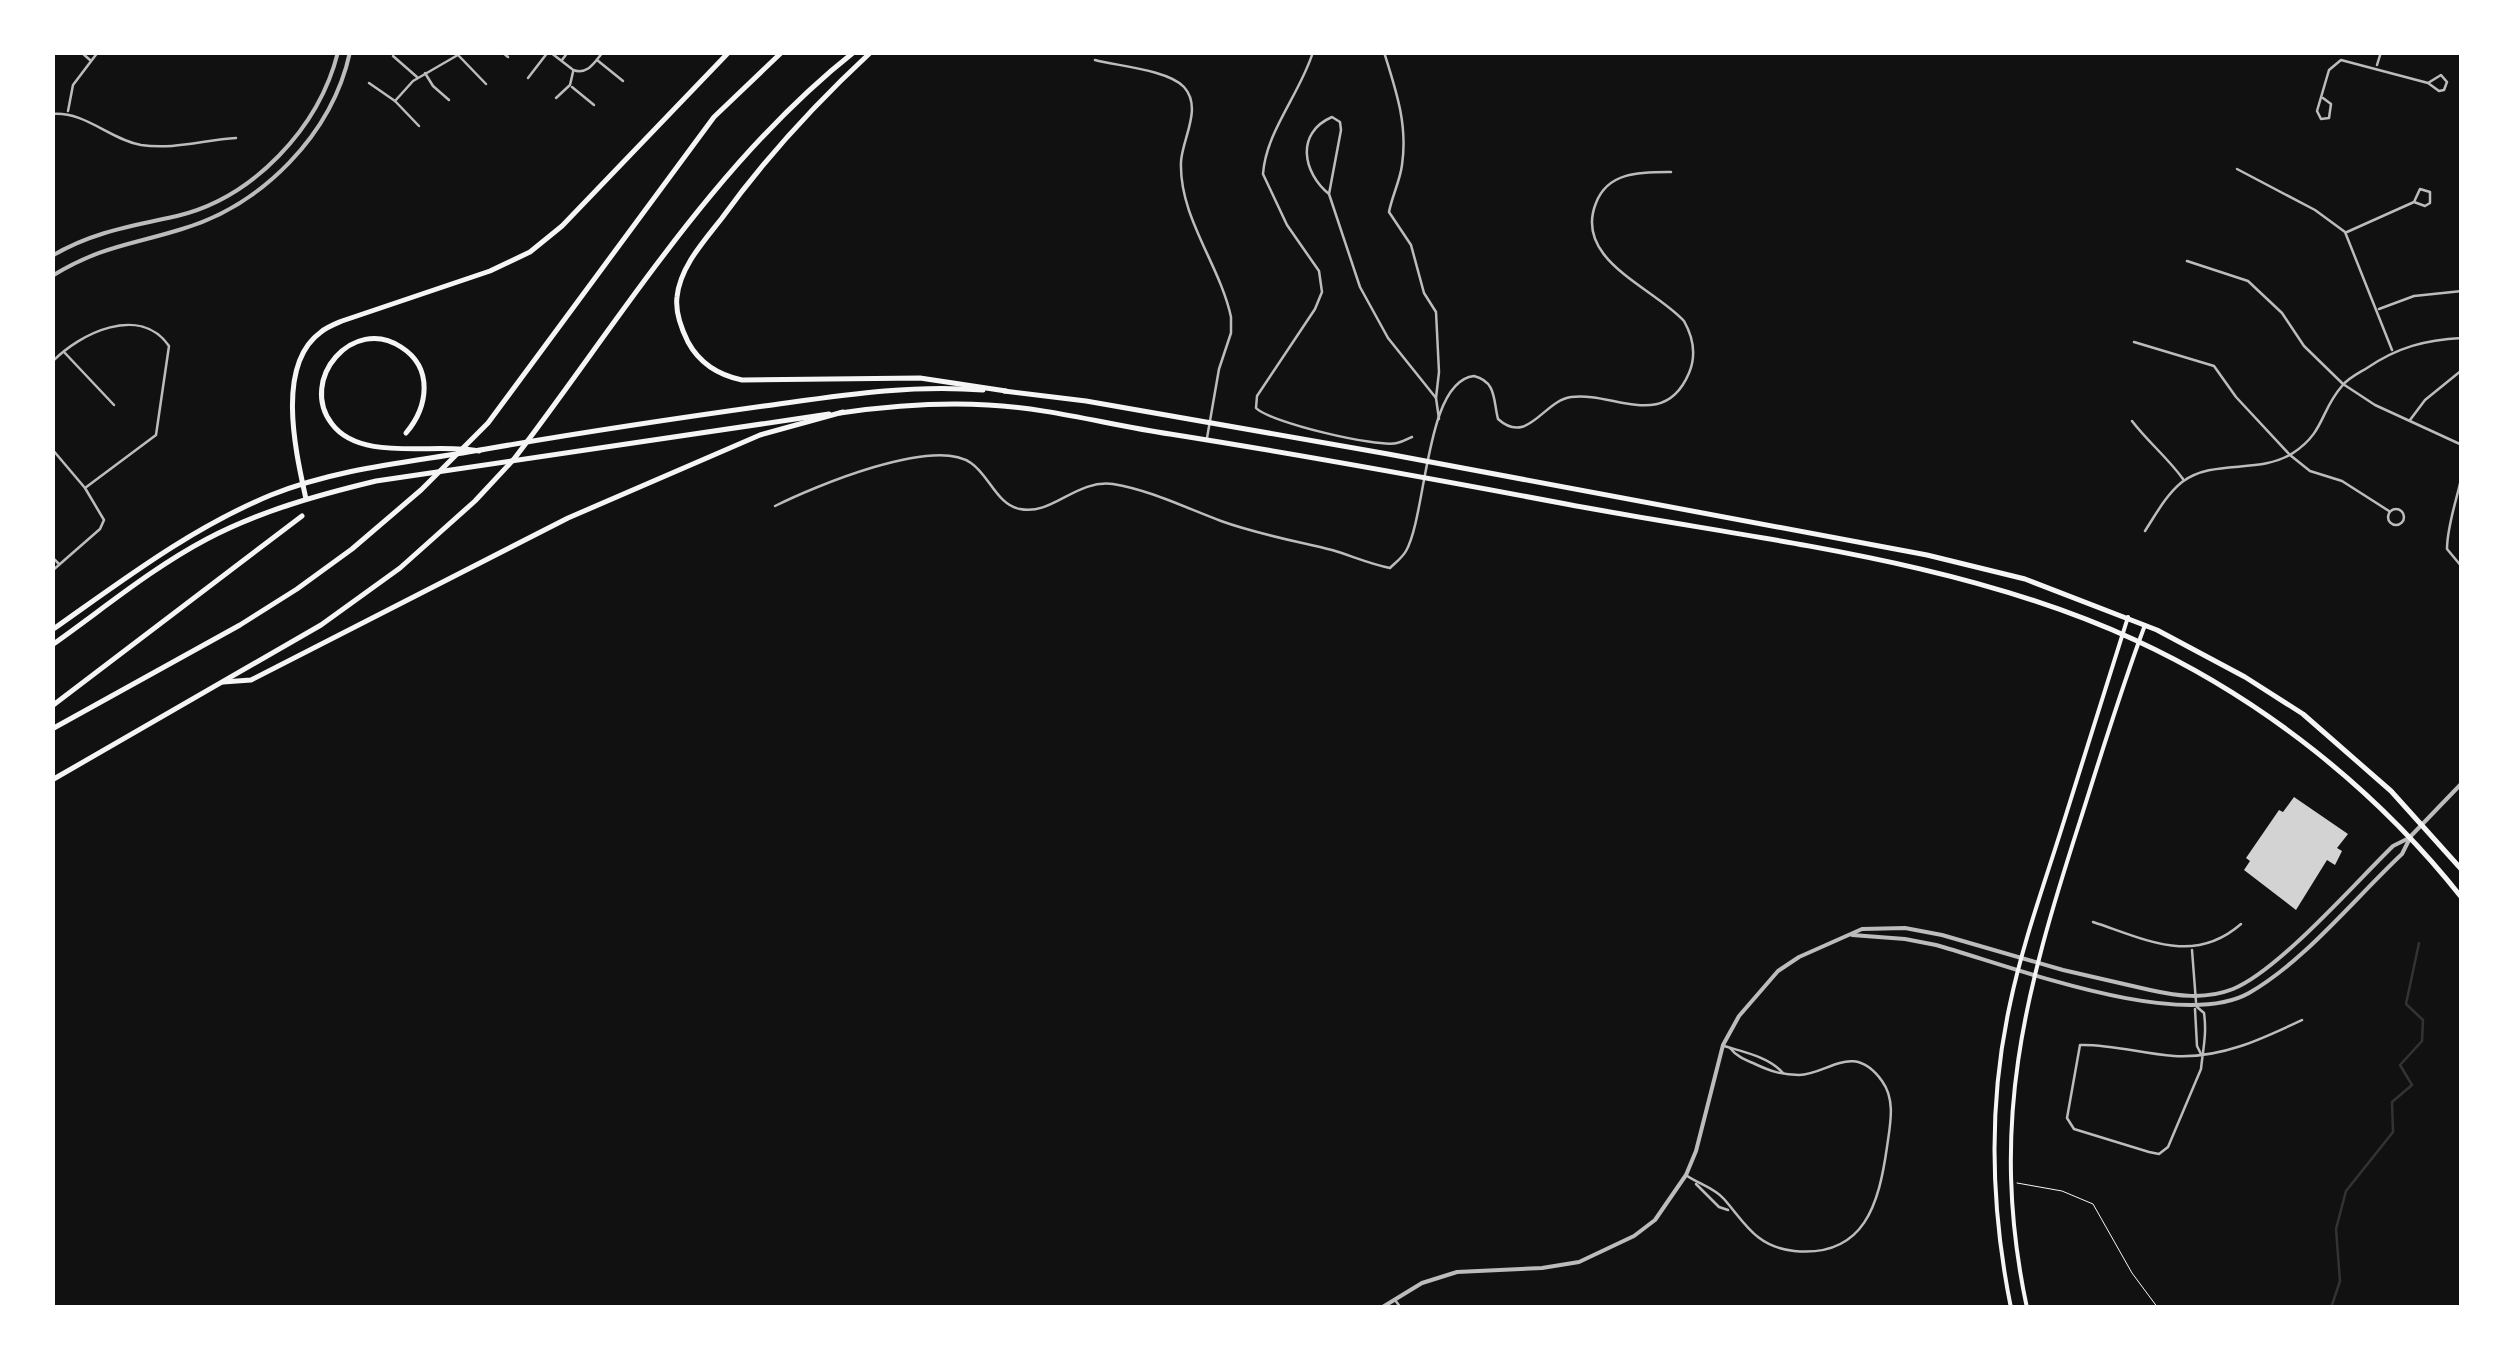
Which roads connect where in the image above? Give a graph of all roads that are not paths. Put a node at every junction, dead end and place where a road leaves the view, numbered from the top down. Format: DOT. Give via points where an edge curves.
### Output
graph roads {
  1 [pos="81,52"];
  2 [pos="98,52"];
  3 [pos="338,52"];
  4 [pos="350,52"];
  5 [pos="444,52"];
  6 [pos="502,52"];
  7 [pos="549,52"];
  8 [pos="568,52"];
  9 [pos="603,52"];
  10 [pos="729,52"];
  11 [pos="782,52"];
  12 [pos="854,52"];
  13 [pos="871,52"];
  14 [pos="1313,52"];
  15 [pos="1384,52"];
  16 [pos="2381,52"];
  17 [pos="461,54"];
  18 [pos="392,56"];
  19 [pos="508,57"];
  20 [pos="452,58"];
  21 [pos="91,60"];
  22 [pos="597,60"];
  23 [pos="1096,60"];
  24 [pos="560,61"];
  25 [pos="2376,68"];
  26 [pos="573,70"];
  27 [pos="425,73"];
  28 [pos="418,78"];
  29 [pos="528,78"];
  30 [pos="624,80"];
  31 [pos="369,83"];
  32 [pos="2428,83"];
  33 [pos="486,84"];
  34 [pos="570,85"];
  35 [pos="556,98"];
  36 [pos="2323,98"];
  37 [pos="449,100"];
  38 [pos="395,101"];
  39 [pos="594,104"];
  40 [pos="68,112"];
  41 [pos="52,114"];
  42 [pos="419,126"];
  43 [pos="236,138"];
  44 [pos="2238,169"];
  45 [pos="1671,172"];
  46 [pos="1329,194"];
  47 [pos="2414,202"];
  48 [pos="2346,232"];
  49 [pos="52,256"];
  50 [pos="2187,261"];
  51 [pos="52,276"];
  52 [pos="2462,290"];
  53 [pos="2378,310"];
  54 [pos="2462,338"];
  55 [pos="2134,342"];
  56 [pos="63,351"];
  57 [pos="2392,351"];
  58 [pos="52,362"];
  59 [pos="2462,370"];
  60 [pos="2343,384"];
  61 [pos="1006,391"];
  62 [pos="1436,398"];
  63 [pos="114,405"];
  64 [pos="843,412"];
  65 [pos="1440,420"];
  66 [pos="2132,420"];
  67 [pos="2409,421"];
  68 [pos="1210,424"];
  69 [pos="406,434"];
  70 [pos="1412,437"];
  71 [pos="1206,440"];
  72 [pos="2462,445"];
  73 [pos="52,449"];
  74 [pos="479,451"];
  75 [pos="2290,455"];
  76 [pos="1427,462"];
  77 [pos="2462,475"];
  78 [pos="1424,478"];
  79 [pos="2184,480"];
  80 [pos="302,483"];
  81 [pos="85,488"];
  82 [pos="306,499"];
  83 [pos="775,506"];
  84 [pos="2389,511"];
  85 [pos="302,516"];
  86 [pos="2145,531"];
  87 [pos="52,557"];
  88 [pos="60,564"];
  89 [pos="2462,568"];
  90 [pos="52,572"];
  91 [pos="2128,617"];
  92 [pos="2145,624"];
  93 [pos="52,630"];
  94 [pos="2122,634"];
  95 [pos="2139,641"];
  96 [pos="52,645"];
  97 [pos="220,683"];
  98 [pos="52,706"];
  99 [pos="52,729"];
  100 [pos="52,780"];
  101 [pos="2462,783"];
  102 [pos="2422,826"];
  103 [pos="2410,838"];
  104 [pos="2462,870"];
  105 [pos="2462,898"];
  106 [pos="2093,922"];
  107 [pos="2241,924"];
  108 [pos="1852,935"];
  109 [pos="2192,948"];
  110 [pos="2022,958"];
  111 [pos="2036,962"];
  112 [pos="2019,969"];
  113 [pos="2033,973"];
  114 [pos="2196,996"];
  115 [pos="2197,1006"];
  116 [pos="2302,1020"];
  117 [pos="1723,1045"];
  118 [pos="2202,1056"];
  119 [pos="1686,1175"];
  120 [pos="1695,1182"];
  121 [pos="1730,1210"];
  122 [pos="1394,1298"];
  123 [pos="1381,1308"];
  124 [pos="1401,1308"];
  125 [pos="2012,1308"];
  126 [pos="2027,1308"];
  1 -- 21 [label="street"];
  2 -- 21 [label="street"];
  3 -- 49 [label="street" via="304,127 258,175 193,211 102,232"];
  4 -- 51 [label="street" via="317,127 266,186 225,212 108,247"];
  5 -- 20 [label="street"];
  6 -- 19 [label="street"];
  7 -- 24 [label="street"];
  7 -- 29 [label="street"];
  8 -- 24 [label="street"];
  9 -- 22 [label="street"];
  10 -- 80 [label="main road" via="530,252 320,332 307,347 293,390"];
  11 -- 99 [label="main road" via="714,116 488,423 421,490 296,589"];
  12 -- 97 [label="main road" via="727,176 476,501 321,625"];
  13 -- 61 [label="main road" via="764,160 689,262 677,299 684,335 715,372 742,380 920,378"];
  14 -- 70 [label="street" via="1263,168 1287,226 1319,271 1322,292 1256,396 1256,408 1270,419 1312,430 1391,444"];
  15 -- 62 [label="street" via="1405,137 1390,212 1411,245 1436,312"];
  16 -- 25 [label="street"];
  17 -- 20 [label="street"];
  17 -- 33 [label="street"];
  18 -- 28 [label="street"];
  20 -- 27 [label="street"];
  21 -- 40 [label="street" via="73,85"];
  22 -- 26 [label="street" via="590,69"];
  22 -- 30 [label="street"];
  23 -- 68 [label="street" via="1172,79 1192,103 1181,160 1184,192 1231,317"];
  24 -- 26 [label="street"];
  25 -- 32 [label="street"];
  25 -- 36 [label="street" via="2336,62"];
  26 -- 34 [label="street"];
  27 -- 28 [label="street"];
  27 -- 37 [label="street"];
  28 -- 38 [label="street"];
  31 -- 38 [label="street"];
  34 -- 35 [label="street"];
  34 -- 39 [label="street"];
  38 -- 42 [label="street"];
  40 -- 41 [label="street"];
  40 -- 43 [label="street" via="140,145"];
  44 -- 48 [label="street"];
  45 -- 65 [label="street" via="1629,174 1608,184 1591,224 1603,255 1684,321 1694,352 1683,383 1648,406 1570,397 1518,429 1498,419 1489,384 1466,376 1451,388"];
  46 -- 46 [label="street" via="1341,130 1332,118 1316,126 1306,149 1311,176"];
  46 -- 62 [label="street" via="1371,308"];
  47 -- 48 [label="street"];
  48 -- 53 [label="street"];
  50 -- 60 [label="street" via="2248,281"];
  52 -- 53 [label="street" via="2414,296"];
  53 -- 57 [label="street"];
  54 -- 57 [label="street"];
  55 -- 75 [label="street" via="2214,366"];
  56 -- 58 [label="street"];
  56 -- 63 [label="street"];
  56 -- 81 [label="street" via="102,328 134,326 170,346 156,434"];
  57 -- 60 [label="street"];
  59 -- 67 [label="street"];
  60 -- 67 [label="street"];
  60 -- 75 [label="street" via="2315,437"];
  61 -- 68 [label="main road"];
  61 -- 74 [label="main road" via="867,392"];
  62 -- 65 [label="street"];
  64 -- 71 [label="main road" via="992,405"];
  64 -- 82 [label="main road" via="376,481"];
  64 -- 97 [label="main road" via="760,435 614,498 251,680"];
  65 -- 76 [label="street"];
  66 -- 79 [label="street"];
  67 -- 72 [label="street"];
  68 -- 71 [label="street"];
  68 -- 76 [label="main road"];
  69 -- 74 [label="main road" via="423,406 423,373 415,359 388,340 357,340 344,348 322,385 326,416 343,436 374,446"];
  71 -- 78 [label="main road"];
  73 -- 81 [label="street"];
  74 -- 80 [label="main road"];
  75 -- 79 [label="street" via="2263,467 2218,469"];
  75 -- 84 [label="street"];
  76 -- 78 [label="street"];
  76 -- 91 [label="main road" via="1964,562"];
  77 -- 89 [label="street" via="2446,549"];
  78 -- 83 [label="street" via="1412,537 1390,568 1115,484 1090,484 1041,507 1014,508 972,463 940,454 856,471"];
  78 -- 94 [label="main road" via="1938,573"];
  79 -- 86 [label="street"];
  80 -- 82 [label="main road"];
  80 -- 93 [label="main road" via="177,542"];
  81 -- 88 [label="street" via="104,514 103,524"];
  82 -- 96 [label="main road" via="193,547"];
  85 -- 98 [label="main road"];
  87 -- 88 [label="street"];
  88 -- 90 [label="street"];
  91 -- 92 [label="main road"];
  91 -- 94 [label="main road"];
  92 -- 95 [label="main road"];
  92 -- 102 [label="main road" via="2303,714"];
  94 -- 95 [label="main road"];
  94 -- 110 [label="main road"];
  95 -- 103 [label="main road" via="2295,736"];
  95 -- 111 [label="main road"];
  97 -- 100 [label="main road"];
  101 -- 102 [label="street"];
  102 -- 103 [label="street"];
  102 -- 104 [label="main road"];
  103 -- 105 [label="main road"];
  103 -- 114 [label="street" via="2393,846 2259,972 2233,989"];
  103 -- 115 [label="street" via="2402,854 2268,980 2236,999"];
  106 -- 109 [label="street"];
  107 -- 109 [label="street"];
  108 -- 110 [label="street" via="1909,928"];
  108 -- 112 [label="street" via="1905,938"];
  108 -- 117 [label="street" via="1778,971"];
  109 -- 114 [label="street"];
  110 -- 111 [label="street"];
  110 -- 112 [label="main road"];
  111 -- 113 [label="main road"];
  111 -- 114 [label="street"];
  112 -- 113 [label="street"];
  112 -- 125 [label="main road" via="2002,1052 1994,1154"];
  113 -- 115 [label="street" via="2176,1007"];
  113 -- 126 [label="main road" via="2012,1108 2015,1238"];
  114 -- 115 [label="street"];
  115 -- 118 [label="street"];
  115 -- 118 [label="street" via="2206,1024"];
  116 -- 118 [label="street"];
  117 -- 119 [label="street"];
  117 -- 121 [label="street" via="1783,1073 1809,1073 1842,1061 1864,1066 1886,1088 1891,1107 1874,1209 1845,1241 1821,1250 1771,1245"];
  118 -- 118 [label="street" via="2192,1094 2159,1154 2074,1129 2067,1118 2080,1045"];
  119 -- 120 [label="street"];
  119 -- 122 [label="street" via="1654,1220 1607,1251 1542,1268 1457,1272"];
  120 -- 121 [label="street"];
  120 -- 121 [label="street"];
  122 -- 123 [label="street"];
  122 -- 124 [label="street"];
}
